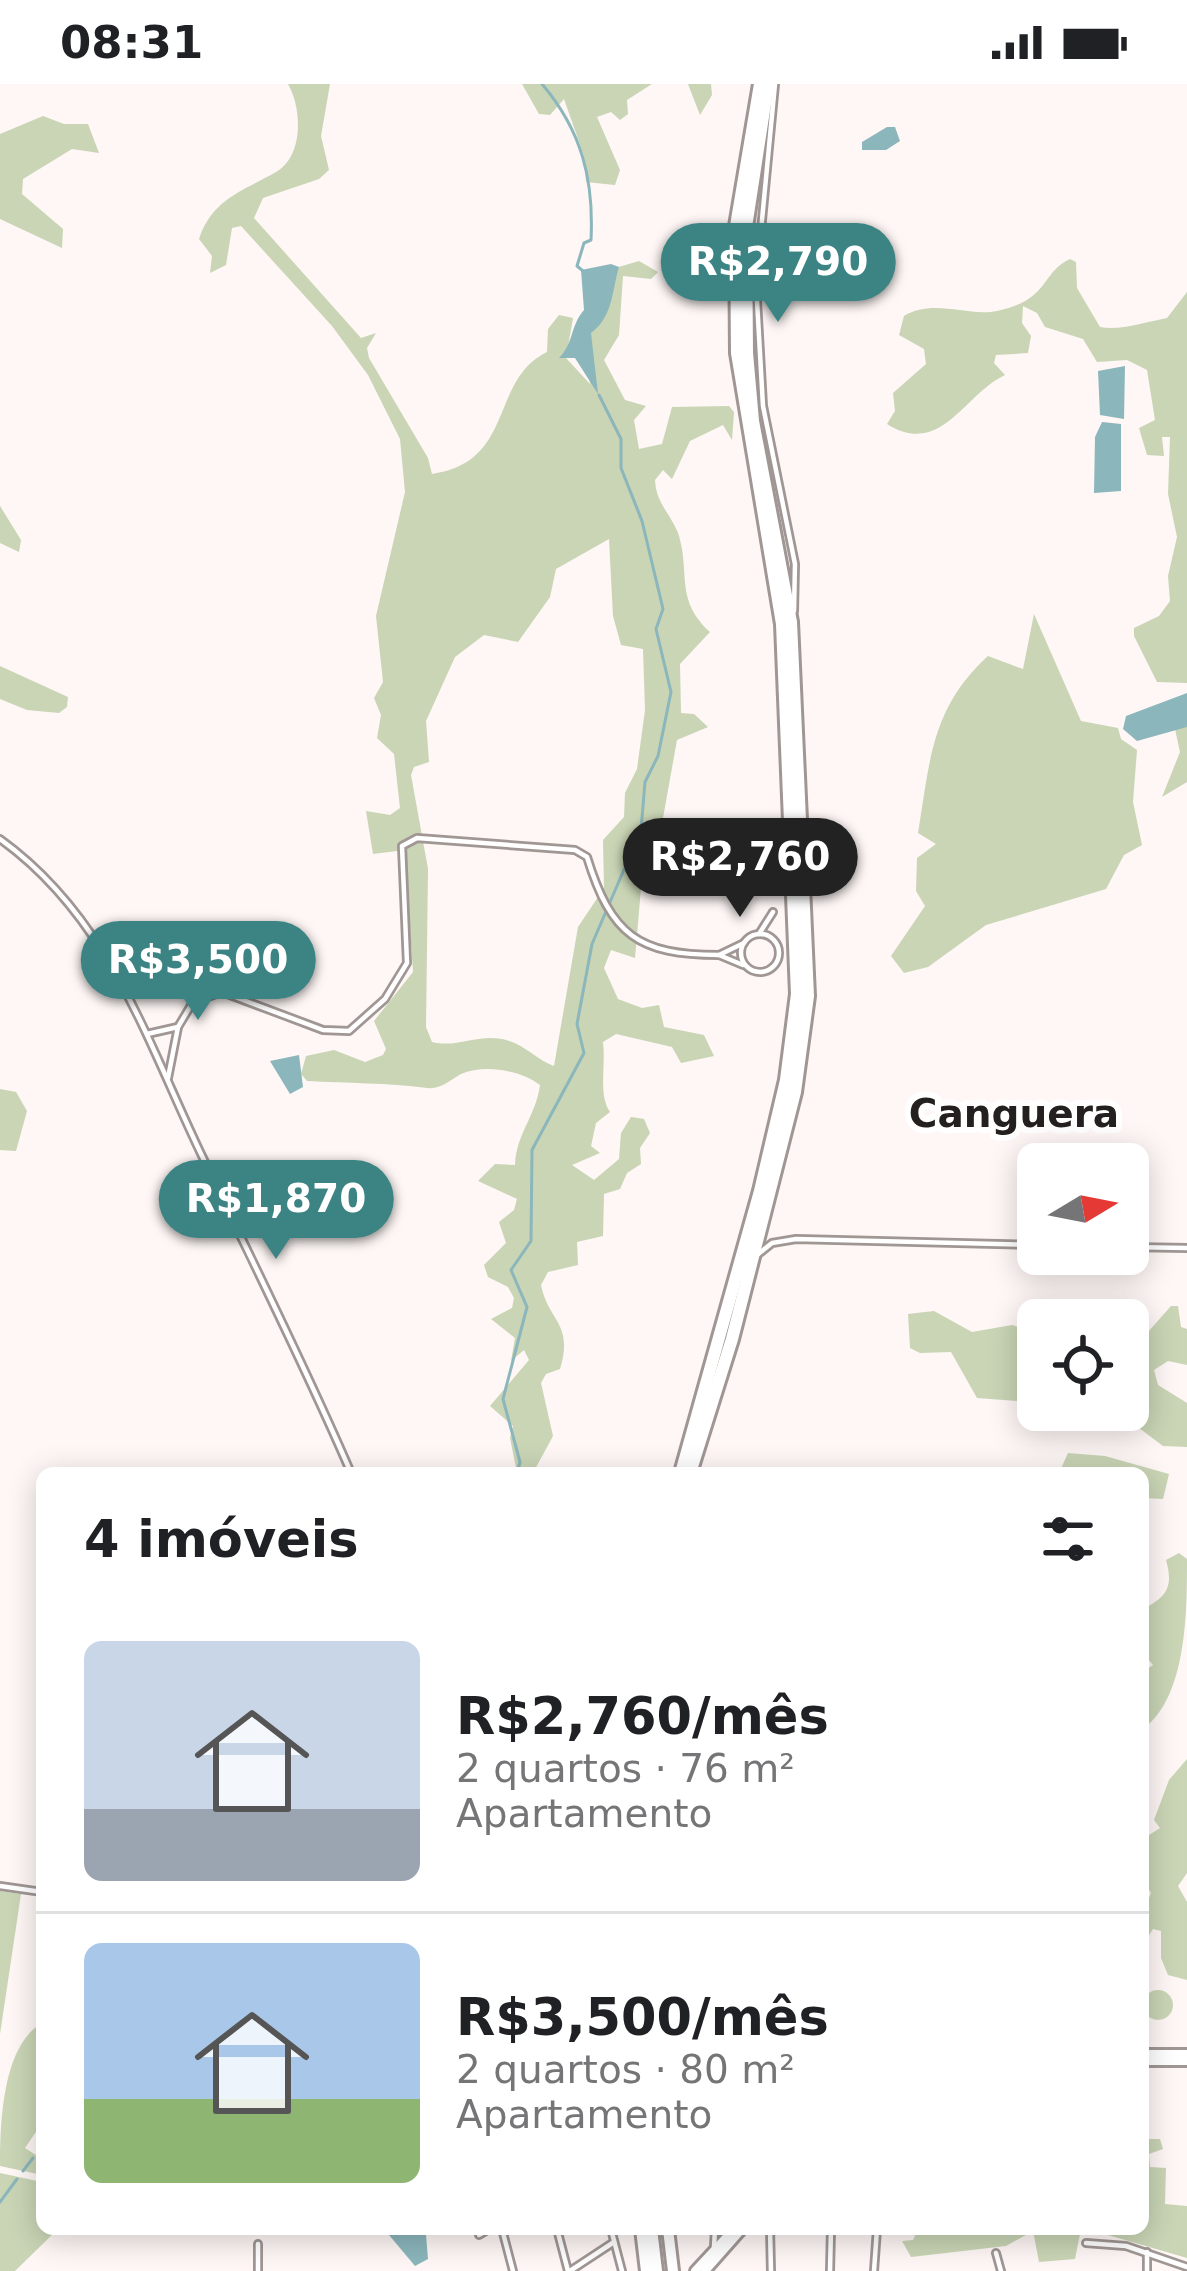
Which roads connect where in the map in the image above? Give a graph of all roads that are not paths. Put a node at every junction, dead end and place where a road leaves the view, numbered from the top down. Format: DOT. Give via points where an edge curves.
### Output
graph roads {
  1 [pos="764,84"];
  2 [pos="0,838"];
  3 [pos="773,912"];
  4 [pos="759,934"];
  5 [pos="744,943"];
  6 [pos="719,955"];
  7 [pos="746,966"];
  8 [pos="178,1027"];
  9 [pos="147,1034"];
  10 [pos="167,1084"];
  11 [pos="761,1224"];
  12 [pos="772,1243"];
  13 [pos="1017,1245"];
  14 [pos="1149,1247"];
  15 [pos="1187,1248"];
  16 [pos="753,1258"];
  17 [pos="348,1467"];
  18 [pos="688,1467"];
  19 [pos="688,1467"];
  20 [pos="0,1886"];
  21 [pos="36,1891"];
  22 [pos="1187,2057"];
  23 [pos="1149,2058"];
  24 [pos="504,2235"];
  25 [pos="558,2235"];
  26 [pos="612,2235"];
  27 [pos="642,2235"];
  28 [pos="655,2235"];
  29 [pos="669,2235"];
  30 [pos="715,2235"];
  31 [pos="733,2235"];
  32 [pos="770,2235"];
  33 [pos="832,2235"];
  34 [pos="877,2235"];
  35 [pos="614,2242"];
  36 [pos="1086,2243"];
  37 [pos="258,2244"];
  38 [pos="1147,2252"];
  39 [pos="996,2253"];
  40 [pos="716,2254"];
  41 [pos="1187,2267"];
  42 [pos="258,2271"];
  43 [pos="513,2271"];
  44 [pos="569,2271"];
  45 [pos="622,2271"];
  46 [pos="646,2271"];
  47 [pos="660,2271"];
  48 [pos="673,2271"];
  49 [pos="695,2271"];
  50 [pos="705,2271"];
  51 [pos="771,2271"];
  52 [pos="830,2271"];
  53 [pos="874,2271"];
  54 [pos="1001,2271"];
  55 [pos="1147,2271"];
  1 -- 11 [label="highway" via="746,227 747,352 794,658 808,996 795,1092"];
  1 -- 18 [label="highway" via="736,226 737,353 782,624 797,994 786,1080"];
  2 -- 9 [label="street" via="55,886 99,940"];
  3 -- 4 [label="street"];
  4 -- 5 [label="street"];
  4 -- 7 [label="street" via="775,941 778,960 764,972"];
  5 -- 6 [label="street"];
  5 -- 7 [label="street"];
  6 -- 7 [label="street"];
  6 -- 8 [label="street" via="653,950 625,932 587,857 575,850 408,840 407,963 385,999 349,1031 323,1030 222,992 194,1002"];
  8 -- 9 [label="street"];
  8 -- 10 [label="street"];
  9 -- 10 [label="street"];
  10 -- 17 [label="street"];
  11 -- 12 [label="street"];
  11 -- 16 [label="highway"];
  12 -- 13 [label="street"];
  12 -- 16 [label="street"];
  14 -- 15 [label="street"];
  16 -- 19 [label="highway"];
  20 -- 21 [label="street"];
  22 -- 23 [label="street"];
  24 -- 43 [label="street"];
  25 -- 44 [label="street"];
  26 -- 35 [label="street"];
  27 -- 46 [label="main road"];
  28 -- 47 [label="highway"];
  29 -- 48 [label="main road"];
  30 -- 40 [label="street"];
  31 -- 40 [label="street"];
  32 -- 51 [label="street"];
  33 -- 52 [label="street"];
  34 -- 53 [label="street"];
  35 -- 44 [label="street"];
  35 -- 45 [label="street"];
  36 -- 38 [label="street"];
  37 -- 42 [label="street"];
  38 -- 41 [label="street"];
  38 -- 55 [label="street"];
  39 -- 54 [label="street"];
  40 -- 49 [label="street"];
  40 -- 50 [label="street"];
}
